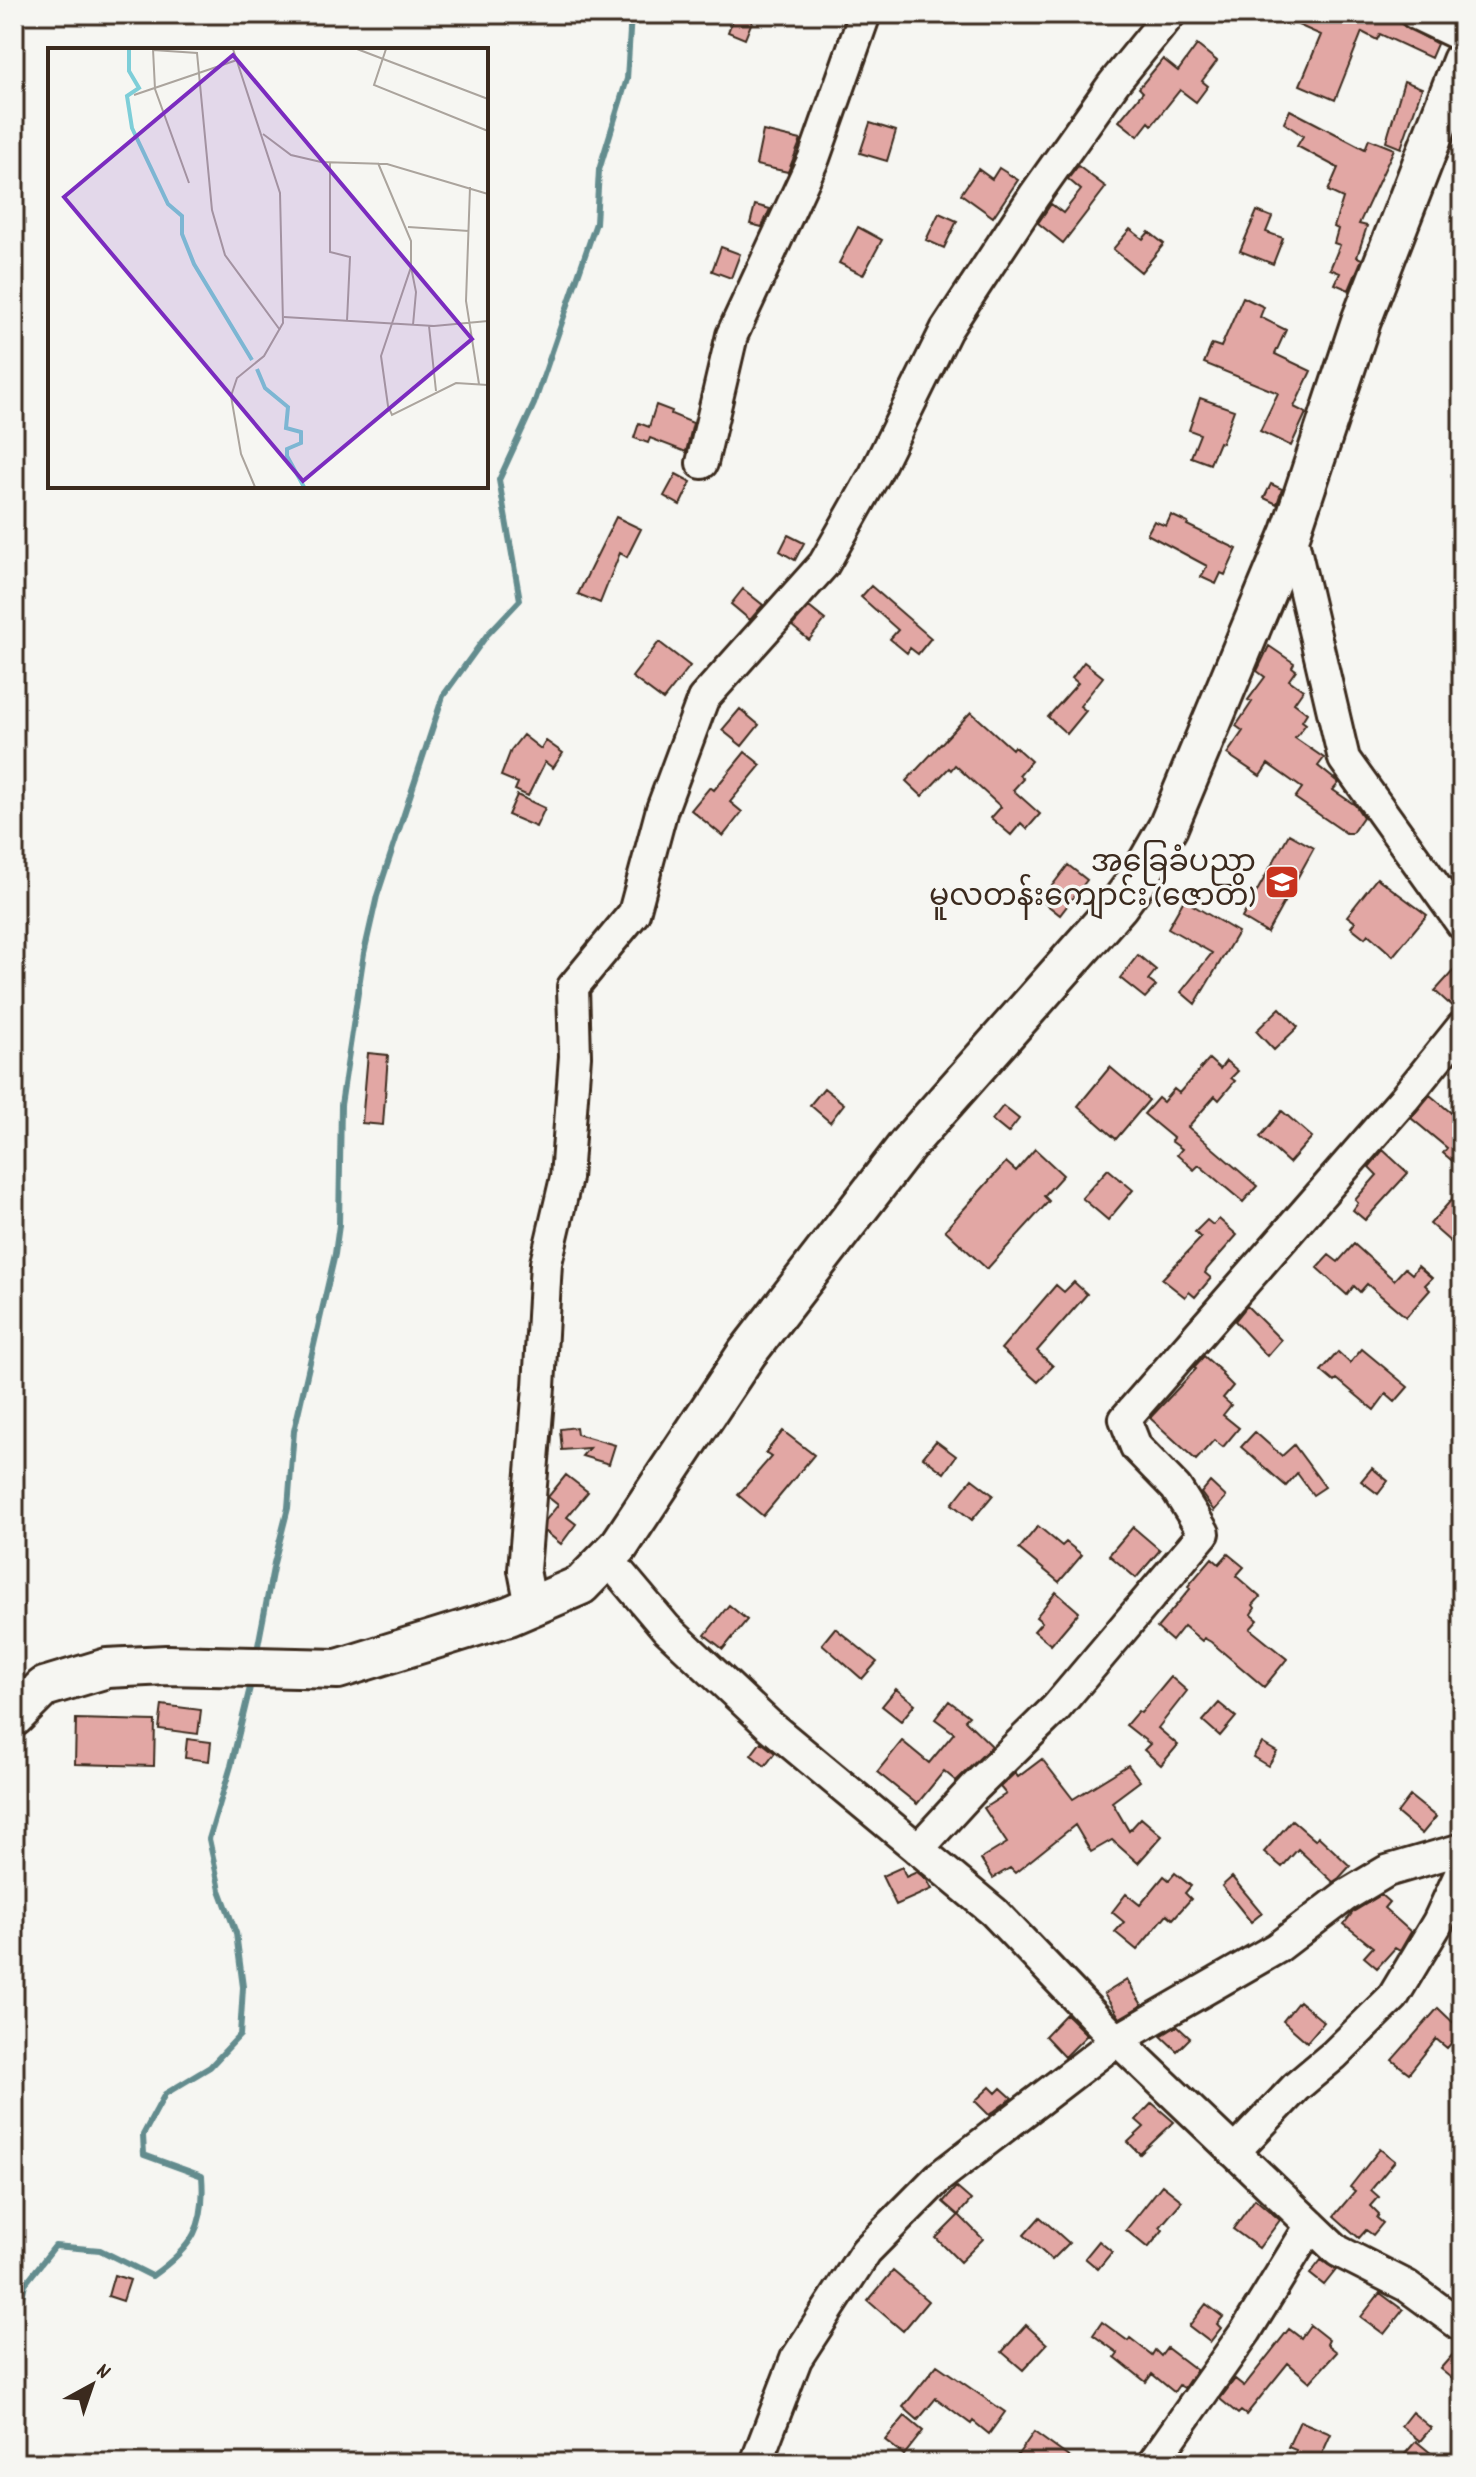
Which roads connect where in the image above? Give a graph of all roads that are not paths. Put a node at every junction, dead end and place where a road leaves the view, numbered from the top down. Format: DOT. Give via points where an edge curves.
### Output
graph roads {
  1 [pos="865,14"];
  2 [pos="1170,14"];
  3 [pos="1416,14"];
  4 [pos="1462,36"];
  5 [pos="1462,61"];
  6 [pos="702,463"];
  7 [pos="1291,532"];
  8 [pos="1462,924"];
  9 [pos="1462,1027"];
  10 [pos="607,1558"];
  11 [pos="531,1606"];
  12 [pos="14,1717"];
  13 [pos="918,1849"];
  14 [pos="1462,1849"];
  15 [pos="1462,1870"];
  16 [pos="1117,2040"];
  17 [pos="1234,2152"];
  18 [pos="1311,2225"];
  19 [pos="1462,2326"];
  20 [pos="756,2463"];
  21 [pos="1153,2463"];
  1 -- 6 [label="street" via="814,158 732,335"];
  2 -- 11 [label="street" via="1096,108 946,330 824,564 703,699 662,809 634,913 573,987 575,1056 566,1178 546,1263 524,1570"];
  3 -- 4 [label="street"];
  5 -- 7 [label="main road" via="1361,321"];
  7 -- 8 [label="street" via="1344,759"];
  7 -- 10 [label="main road" via="1168,827 1140,876 900,1155 747,1353"];
  9 -- 13 [label="street" via="1125,1419 1136,1447 1176,1488 1204,1533 1056,1708"];
  10 -- 11 [label="main road" via="581,1585"];
  10 -- 13 [label="street" via="666,1628 769,1725"];
  11 -- 12 [label="main road" via="338,1669 107,1668 44,1687"];
  13 -- 16 [label="street" via="994,1912"];
  14 -- 16 [label="street" via="1387,1871 1277,1948"];
  15 -- 17 [label="street" via="1393,1997"];
  16 -- 17 [label="street"];
  16 -- 20 [label="street" via="939,2177 866,2251 796,2359"];
  17 -- 18 [label="street"];
  18 -- 19 [label="street" via="1338,2251 1407,2286"];
  18 -- 21 [label="street" via="1246,2331"];
}
